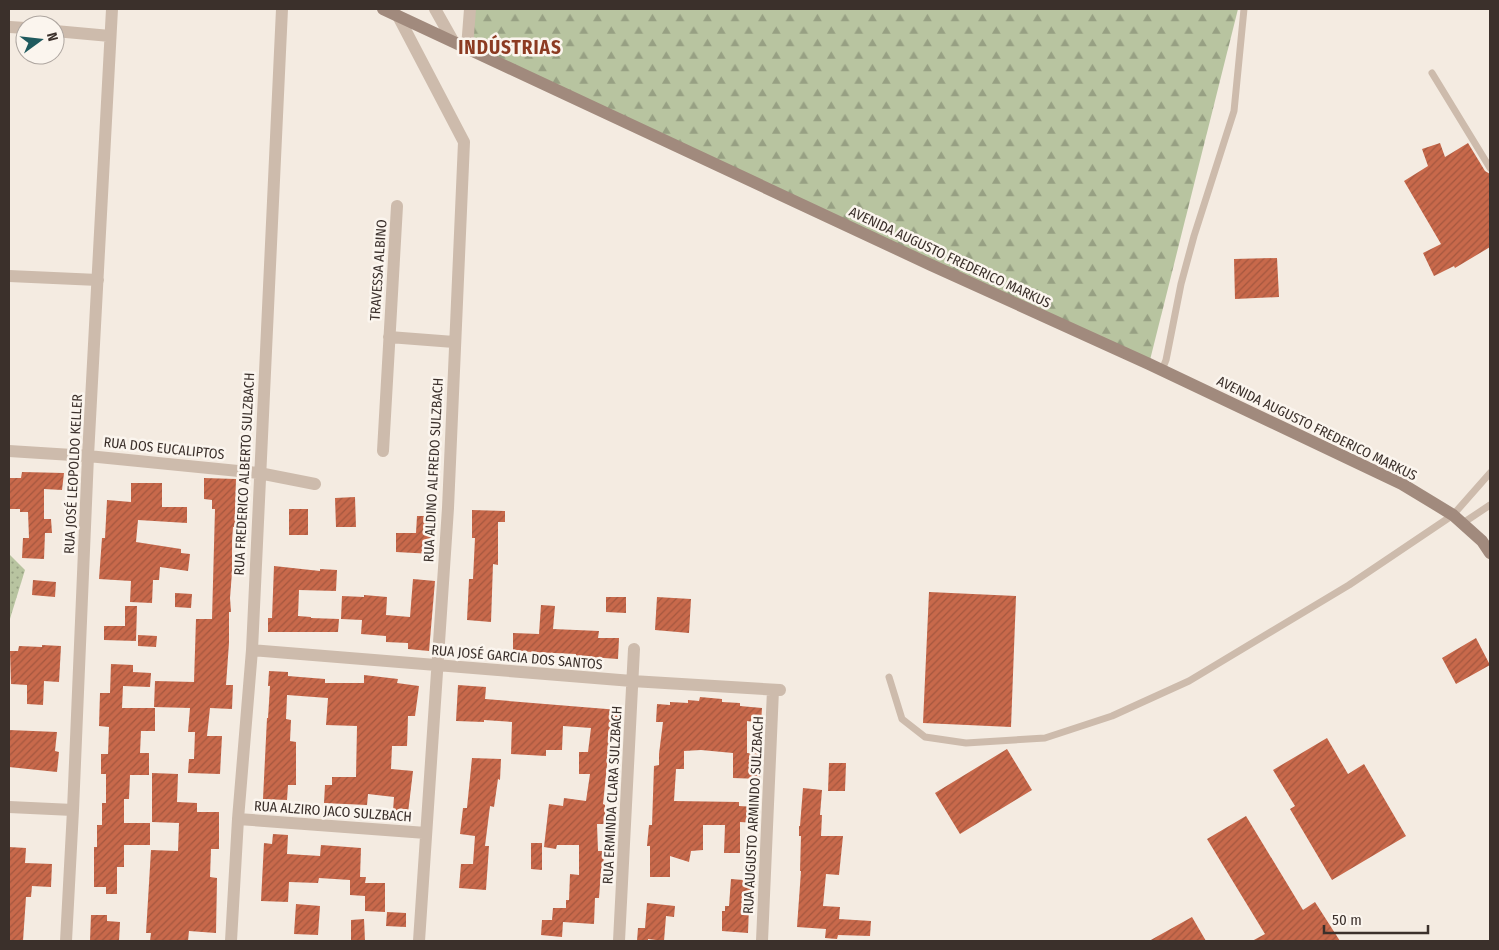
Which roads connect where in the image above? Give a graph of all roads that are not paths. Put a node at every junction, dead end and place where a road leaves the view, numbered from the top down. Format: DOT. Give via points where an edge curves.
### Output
graph roads {
  1 [pos="112,9"];
  2 [pos="282,9"];
  3 [pos="383,9"];
  4 [pos="435,9"];
  5 [pos="470,9"];
  6 [pos="1244,9"];
  7 [pos="398,16"];
  8 [pos="65,32"];
  9 [pos="110,36"];
  10 [pos="453,41"];
  11 [pos="467,48"];
  12 [pos="1432,72"];
  13 [pos="1490,168"];
  14 [pos="397,206"];
  15 [pos="9,276"];
  16 [pos="98,280"];
  17 [pos="389,337"];
  18 [pos="454,342"];
  19 [pos="1162,370"];
  20 [pos="9,451"];
  21 [pos="383,451"];
  22 [pos="88,456"];
  23 [pos="259,472"];
  24 [pos="1490,473"];
  25 [pos="315,484"];
  26 [pos="1490,505"];
  27 [pos="1458,519"];
  28 [pos="1490,553"];
  29 [pos="634,649"];
  30 [pos="252,650"];
  31 [pos="438,665"];
  32 [pos="888,677"];
  33 [pos="632,681"];
  34 [pos="777,690"];
  35 [pos="9,807"];
  36 [pos="73,810"];
  37 [pos="238,819"];
  38 [pos="426,833"];
  39 [pos="66,941"];
  40 [pos="231,941"];
  41 [pos="419,941"];
  42 [pos="619,941"];
  43 [pos="762,941"];
  1 -- 9 [label="street, RUA JOSÉ LEOPOLDO KELLER"];
  2 -- 23 [label="street, RUA FREDERICO ALBERTO SULZBACH"];
  3 -- 7 [label="street, AVENIDA AUGUSTO FREDERICO MARKUS"];
  4 -- 10 [label="street"];
  5 -- 11 [label="street"];
  6 -- 19 [label="lane" via="1234,112 1194,236"];
  7 -- 10 [label="street, AVENIDA AUGUSTO FREDERICO MARKUS"];
  7 -- 18 [label="street, RUA ALDINO ALFREDO SULZBACH" via="464,142"];
  8 -- 9 [label="street"];
  9 -- 16 [label="street, RUA JOSÉ LEOPOLDO KELLER"];
  10 -- 11 [label="street, AVENIDA AUGUSTO FREDERICO MARKUS"];
  11 -- 19 [label="street, AVENIDA AUGUSTO FREDERICO MARKUS"];
  12 -- 13 [label="lane"];
  14 -- 17 [label="street, TRAVESSA ALBINO"];
  15 -- 16 [label="street"];
  16 -- 22 [label="street, RUA JOSÉ LEOPOLDO KELLER"];
  17 -- 18 [label="street, TRAVESSA ALBINO"];
  17 -- 21 [label="street, TRAVESSA ALBINO"];
  18 -- 31 [label="street, RUA ALDINO ALFREDO SULZBACH"];
  19 -- 27 [label="street, AVENIDA AUGUSTO FREDERICO MARKUS" via="1402,484"];
  20 -- 22 [label="street, RUA DOS EUCALIPTOS"];
  22 -- 23 [label="street, RUA DOS EUCALIPTOS"];
  22 -- 36 [label="street, RUA JOSÉ LEOPOLDO KELLER"];
  23 -- 25 [label="street, RUA DOS EUCALIPTOS"];
  23 -- 30 [label="street, RUA FREDERICO ALBERTO SULZBACH"];
  24 -- 27 [label="lane"];
  26 -- 27 [label="lane"];
  27 -- 28 [label="street, AVENIDA AUGUSTO FREDERICO MARKUS"];
  27 -- 32 [label="lane" via="1189,681 1112,716 1045,738 966,743 925,737 902,718"];
  29 -- 33 [label="street, RUA ERMINDA CLARA SULZBACH"];
  30 -- 31 [label="street, RUA JOSÉ GARCIA DOS SANTOS"];
  30 -- 37 [label="street, RUA FREDERICO ALBERTO SULZBACH"];
  31 -- 33 [label="street, RUA JOSÉ GARCIA DOS SANTOS"];
  31 -- 38 [label="street, RUA ALDINO ALFREDO SULZBACH"];
  33 -- 34 [label="street, RUA JOSÉ GARCIA DOS SANTOS"];
  33 -- 42 [label="street, RUA ERMINDA CLARA SULZBACH"];
  34 -- 43 [label="street, RUA AUGUSTO ARMINDO SULZBACH"];
  35 -- 36 [label="street"];
  36 -- 39 [label="street, RUA JOSÉ LEOPOLDO KELLER"];
  37 -- 38 [label="street, RUA ALZIRO JACO SULZBACH"];
  37 -- 40 [label="street, RUA FREDERICO ALBERTO SULZBACH"];
  38 -- 41 [label="street, RUA ALDINO ALFREDO SULZBACH"];
}
